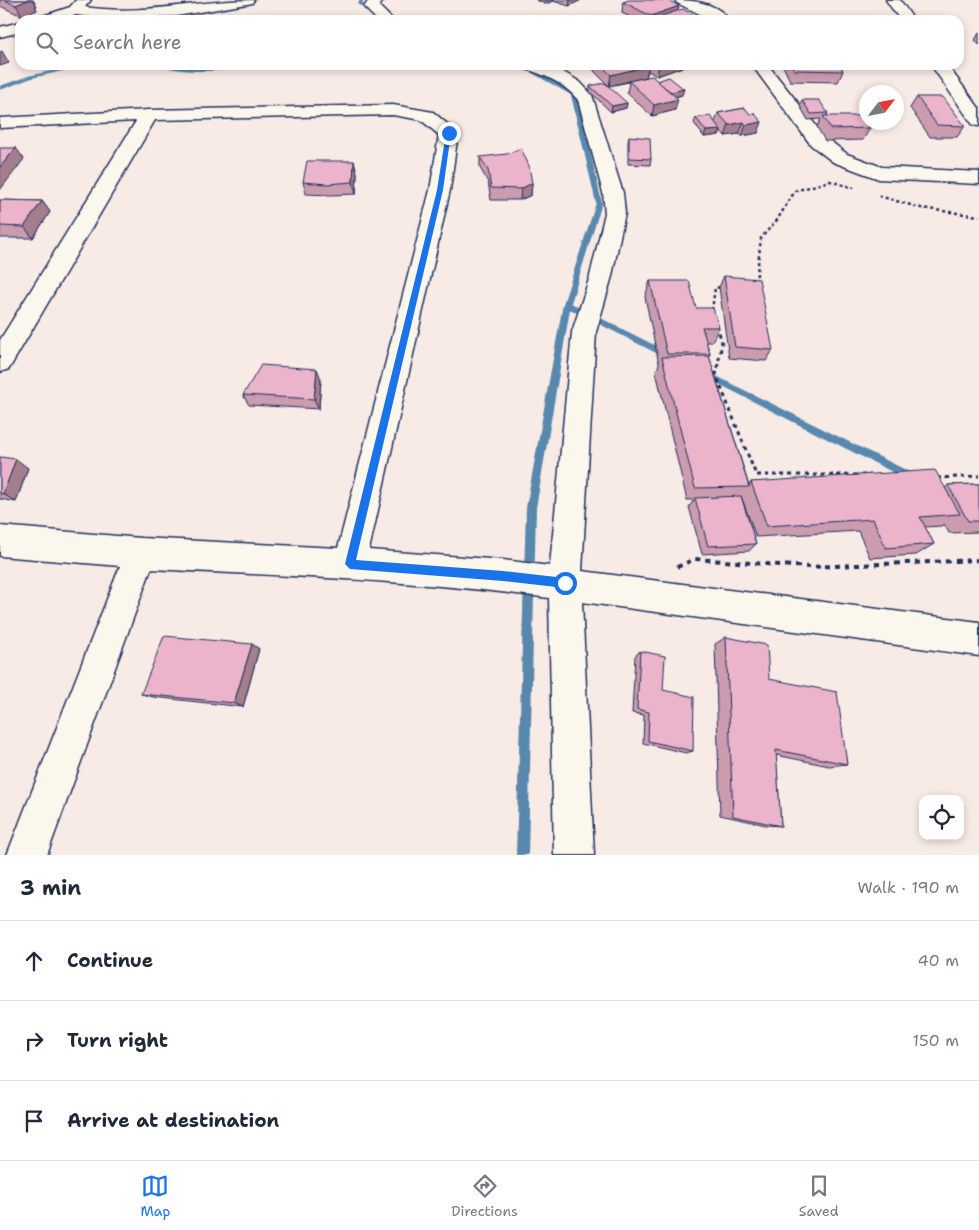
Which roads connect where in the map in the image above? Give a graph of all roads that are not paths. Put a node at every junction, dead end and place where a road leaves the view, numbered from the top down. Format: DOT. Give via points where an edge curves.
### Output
graph roads {
  1 [pos="247,0"];
  2 [pos="377,0"];
  3 [pos="682,0"];
  4 [pos="893,0"];
  5 [pos="80,5"];
  6 [pos="57,15"];
  7 [pos="379,15"];
  8 [pos="713,15"];
  9 [pos="904,15"];
  10 [pos="15,28"];
  11 [pos="0,32"];
  12 [pos="544,70"];
  13 [pos="764,70"];
  14 [pos="943,70"];
  15 [pos="149,115"];
  16 [pos="979,120"];
  17 [pos="0,122"];
  18 [pos="979,178"];
  19 [pos="0,362"];
  20 [pos="0,541"];
  21 [pos="140,553"];
  22 [pos="350,564"];
  23 [pos="555,582"];
  24 [pos="979,639"];
  25 [pos="26,855"];
  26 [pos="574,855"];
  1 -- 5 [label="main road" via="177,12 106,15"];
  2 -- 7 [label="main road" via="372,10"];
  3 -- 8 [label="main road"];
  4 -- 9 [label="main road"];
  5 -- 6 [label="main road"];
  10 -- 11 [label="main road"];
  12 -- 23 [label="main road" via="567,78 586,99 613,193 615,213 584,332"];
  13 -- 18 [label="main road" via="818,141 840,158 879,173"];
  14 -- 16 [label="main road"];
  15 -- 17 [label="main road"];
  15 -- 19 [label="main road"];
  15 -- 22 [label="main road" via="393,110 427,116 449,133 440,190"];
  20 -- 21 [label="main road"];
  21 -- 22 [label="main road"];
  21 -- 25 [label="main road"];
  22 -- 23 [label="main road"];
  23 -- 24 [label="main road"];
  23 -- 26 [label="main road"];
}
